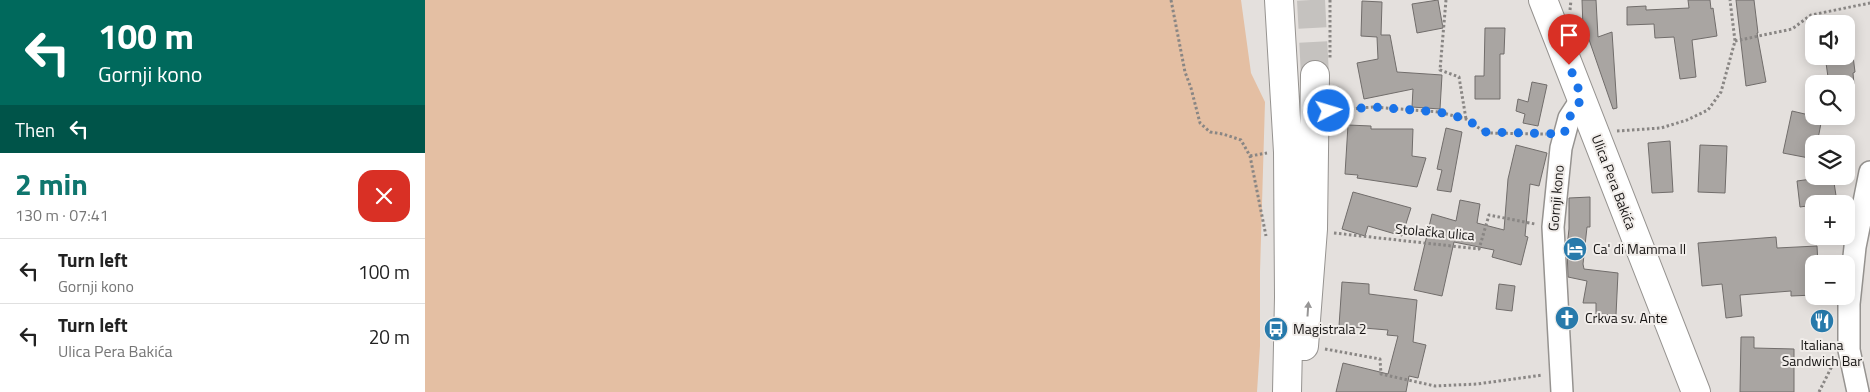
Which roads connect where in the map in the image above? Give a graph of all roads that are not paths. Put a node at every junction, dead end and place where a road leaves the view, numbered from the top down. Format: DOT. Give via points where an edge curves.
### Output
graph roads {
  1 [pos="1262,0"];
  2 [pos="1279,0"];
  3 [pos="1543,0"];
  4 [pos="1561,0"];
  5 [pos="1284,71"];
  6 [pos="1322,72"];
  7 [pos="1582,98"];
  8 [pos="1870,172"];
  9 [pos="1561,382"];
  10 [pos="1287,392"];
  11 [pos="1299,392"];
  12 [pos="1696,392"];
  13 [pos="1858,392"];
  1 -- 5 [label="main road" via="1269,43"];
  2 -- 5 [label="main road"];
  3 -- 7 [label="main road, Ulica Pera Bakića"];
  4 -- 7 [label="main road"];
  5 -- 10 [label="main road" via="1289,212"];
  11 -- 6 [label="main road, one-way" via="1307,319"];
  7 -- 9 [label="street, Gornji kono" via="1569,118 1564,134 1553,227"];
  7 -- 12 [label="main road, Ulica Pera Bakića"];
  8 -- 13 [label="street" via="1855,247 1849,304 1849,350"];
}
